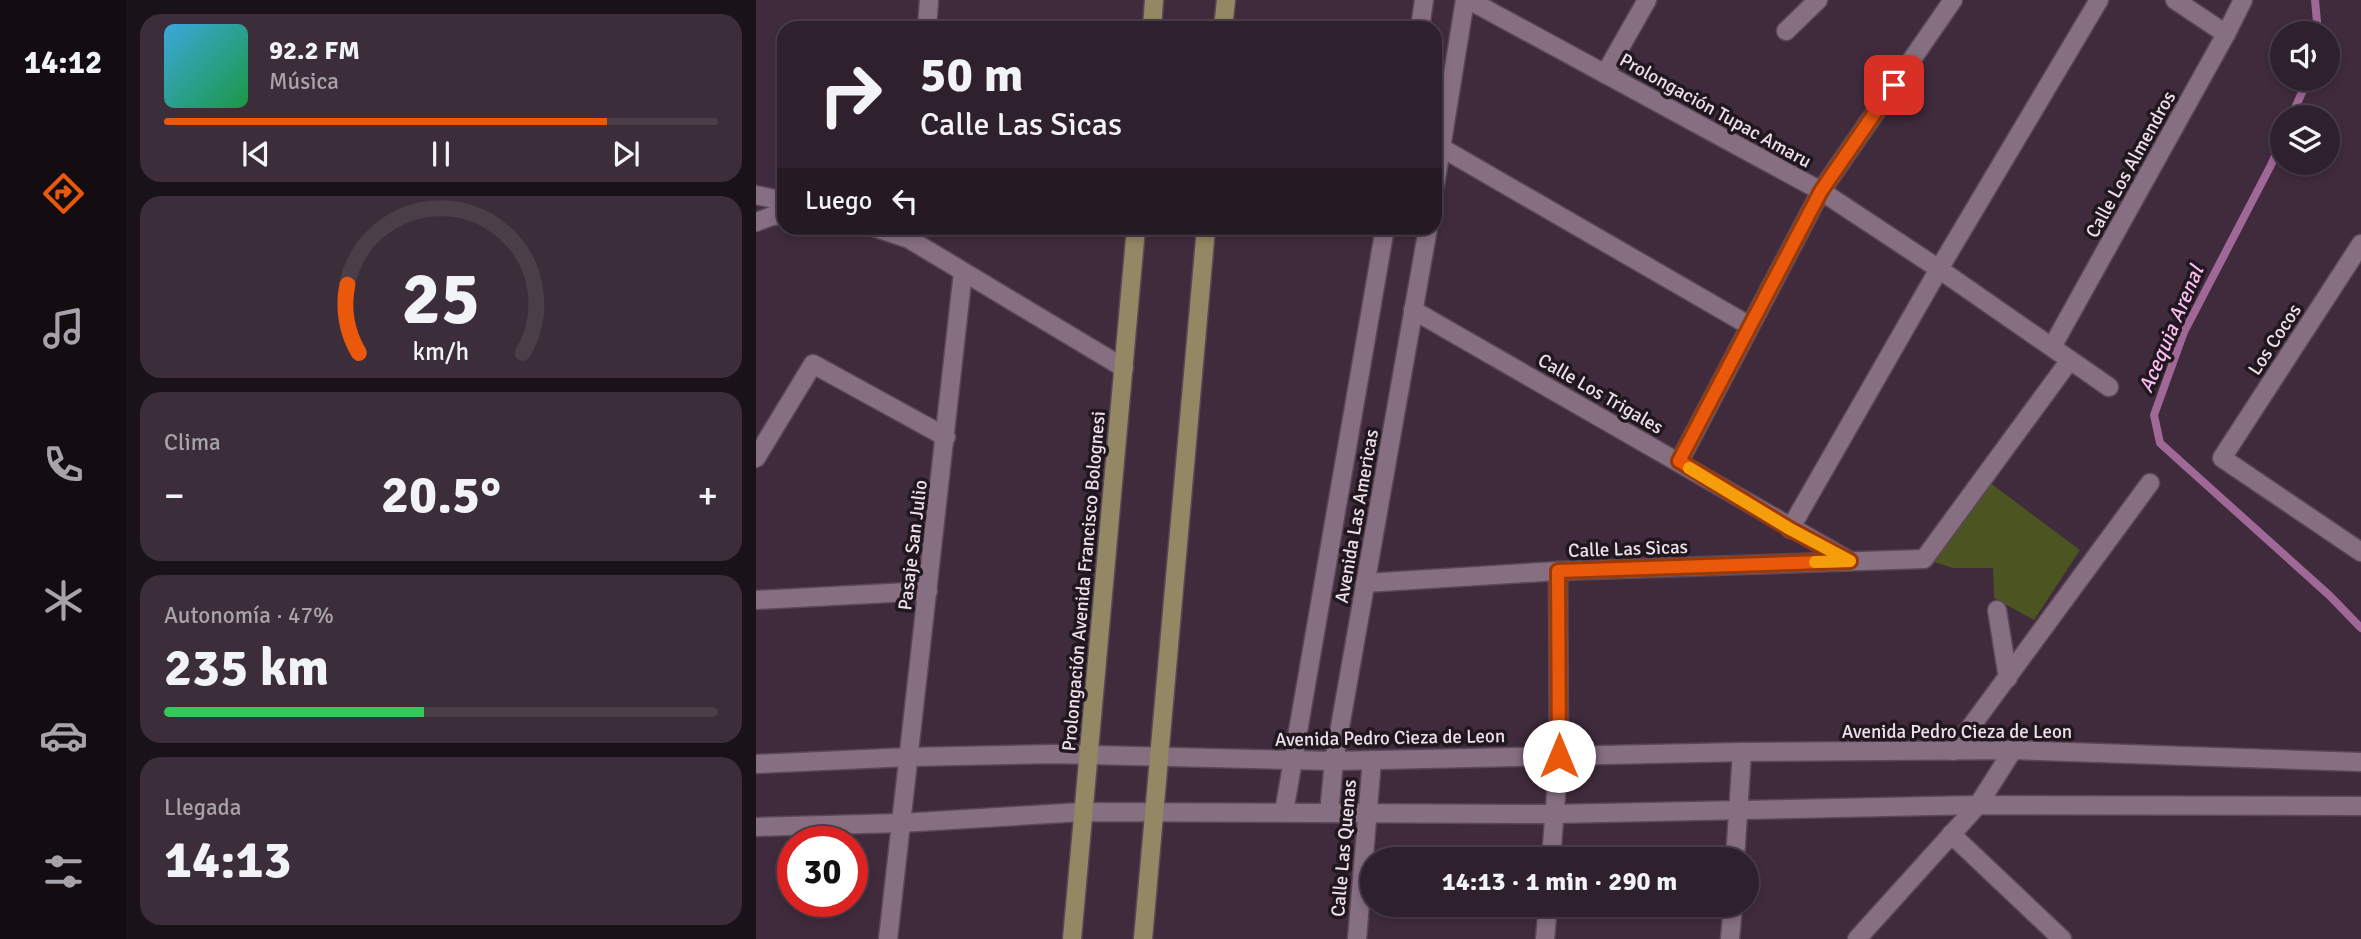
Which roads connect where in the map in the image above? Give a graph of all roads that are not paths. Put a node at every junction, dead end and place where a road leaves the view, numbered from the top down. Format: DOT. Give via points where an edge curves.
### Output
graph roads {
  1 [pos="929,0"];
  2 [pos="1154,0"];
  3 [pos="1226,0"];
  4 [pos="1424,0"];
  5 [pos="1467,0"];
  6 [pos="1647,0"];
  7 [pos="1818,0"];
  8 [pos="1953,0"];
  9 [pos="2099,0"];
  10 [pos="2175,0"];
  11 [pos="2243,0"];
  12 [pos="928,21"];
  13 [pos="1152,21"];
  14 [pos="1224,21"];
  15 [pos="1421,21"];
  16 [pos="1786,31"];
  17 [pos="2226,34"];
  18 [pos="1605,74"];
  19 [pos="1442,148"];
  20 [pos="1821,191"];
  21 [pos="756,195"];
  22 [pos="777,200"];
  23 [pos="777,216"];
  24 [pos="756,222"];
  25 [pos="913,235"];
  26 [pos="1135,235"];
  27 [pos="1205,235"];
  28 [pos="1384,235"];
  29 [pos="1427,235"];
  30 [pos="2359,251"];
  31 [pos="1939,269"];
  32 [pos="963,272"];
  33 [pos="1413,310"];
  34 [pos="1750,326"];
  35 [pos="2052,347"];
  36 [pos="2070,360"];
  37 [pos="1124,368"];
  38 [pos="2109,387"];
  39 [pos="946,437"];
  40 [pos="756,458"];
  41 [pos="1679,461"];
  42 [pos="2150,483"];
  43 [pos="1790,529"];
  44 [pos="2361,552"];
  45 [pos="1850,561"];
  46 [pos="1558,571"];
  47 [pos="1365,583"];
  48 [pos="928,591"];
  49 [pos="756,600"];
  50 [pos="1997,610"];
  51 [pos="2007,678"];
  52 [pos="2013,750"];
  53 [pos="1952,751"];
  54 [pos="1742,752"];
  55 [pos="1087,754"];
  56 [pos="1559,756"];
  57 [pos="909,757"];
  58 [pos="1159,757"];
  59 [pos="1293,760"];
  60 [pos="1372,760"];
  61 [pos="1334,761"];
  62 [pos="2361,762"];
  63 [pos="756,764"];
  64 [pos="1978,805"];
  65 [pos="2361,806"];
  66 [pos="1738,810"];
  67 [pos="1082,812"];
  68 [pos="1154,812"];
  69 [pos="1284,812"];
  70 [pos="1329,813"];
  71 [pos="1366,813"];
  72 [pos="1553,814"];
  73 [pos="901,823"];
  74 [pos="756,827"];
  75 [pos="1951,834"];
  76 [pos="1551,847"];
  77 [pos="1736,847"];
  78 [pos="1547,917"];
  79 [pos="1731,917"];
  80 [pos="888,939"];
  81 [pos="1072,939"];
  82 [pos="1143,939"];
  83 [pos="1357,939"];
  84 [pos="1545,939"];
  85 [pos="1730,939"];
  86 [pos="1857,939"];
  87 [pos="2062,939"];
  1 -- 12 [label="street"];
  2 -- 13 [label="main road"];
  3 -- 14 [label="main road"];
  4 -- 15 [label="street"];
  5 -- 18 [label="street, Prolongación Tupac Amaru"];
  5 -- 19 [label="street"];
  6 -- 18 [label="street"];
  7 -- 16 [label="street"];
  8 -- 20 [label="street"];
  9 -- 31 [label="street"];
  10 -- 17 [label="street"];
  11 -- 17 [label="street, Calle Los Almendros"];
  17 -- 35 [label="street, Calle Los Almendros"];
  18 -- 20 [label="street, Prolongación Tupac Amaru"];
  19 -- 34 [label="street"];
  20 -- 31 [label="street, Prolongación Tupac Amaru"];
  20 -- 34 [label="street"];
  21 -- 22 [label="street"];
  23 -- 24 [label="street"];
  25 -- 32 [label="street"];
  26 -- 37 [label="main road, Prolongación Avenida Francisco Bolognesi"];
  27 -- 58 [label="main road"];
  28 -- 59 [label="street, Avenida Las Americas"];
  29 -- 33 [label="street, Avenida Las Americas"];
  30 -- 44 [label="street, Los Cocos" via="2222,458"];
  31 -- 35 [label="street, Prolongación Tupac Amaru"];
  31 -- 43 [label="street"];
  32 -- 37 [label="street"];
  32 -- 39 [label="street, Pasaje San Julio"];
  33 -- 41 [label="street, Calle Los Trigales"];
  33 -- 47 [label="street, Avenida Las Americas"];
  34 -- 41 [label="street"];
  35 -- 36 [label="street, Prolongación Tupac Amaru"];
  36 -- 38 [label="street, Prolongación Tupac Amaru"];
  36 -- 45 [label="street, Calle Los Trigales" via="1924,559"];
  37 -- 55 [label="main road, Prolongación Avenida Francisco Bolognesi"];
  39 -- 40 [label="street" via="813,364"];
  39 -- 48 [label="street, Pasaje San Julio"];
  41 -- 43 [label="street, Calle Los Trigales"];
  42 -- 51 [label="street"];
  43 -- 45 [label="street, Calle Los Trigales"];
  45 -- 46 [label="street, Calle Las Sicas"];
  46 -- 47 [label="street, Calle Las Sicas"];
  46 -- 56 [label="street"];
  47 -- 61 [label="street, Avenida Las Americas"];
  48 -- 49 [label="street"];
  48 -- 57 [label="street, Pasaje San Julio"];
  50 -- 51 [label="street"];
  51 -- 53 [label="street"];
  52 -- 53 [label="street, Avenida Pedro Cieza de Leon"];
  52 -- 62 [label="street, Avenida Pedro Cieza de Leon"];
  52 -- 64 [label="street"];
  53 -- 54 [label="street, Avenida Pedro Cieza de Leon"];
  54 -- 56 [label="street, Avenida Pedro Cieza de Leon"];
  54 -- 66 [label="street"];
  55 -- 57 [label="street, Avenida Pedro Cieza de Leon"];
  55 -- 58 [label="street, Avenida Pedro Cieza de Leon"];
  55 -- 67 [label="main road, Prolongación Avenida Francisco Bolognesi"];
  56 -- 60 [label="street, Avenida Pedro Cieza de Leon"];
  56 -- 72 [label="street"];
  57 -- 63 [label="street, Avenida Pedro Cieza de Leon"];
  57 -- 73 [label="street, Pasaje San Julio"];
  58 -- 59 [label="street, Avenida Pedro Cieza de Leon"];
  58 -- 68 [label="main road"];
  59 -- 61 [label="street, Avenida Pedro Cieza de Leon"];
  59 -- 69 [label="street, Avenida Las Americas"];
  60 -- 61 [label="street, Avenida Pedro Cieza de Leon"];
  60 -- 71 [label="street, Calle Las Quenas"];
  61 -- 70 [label="street, Avenida Las Americas"];
  64 -- 65 [label="street"];
  64 -- 66 [label="street"];
  64 -- 75 [label="street"];
  66 -- 72 [label="street"];
  66 -- 77 [label="street"];
  67 -- 68 [label="street"];
  67 -- 73 [label="street"];
  67 -- 81 [label="main road, Prolongación Avenida Francisco Bolognesi"];
  68 -- 69 [label="street"];
  68 -- 82 [label="main road"];
  69 -- 70 [label="street"];
  70 -- 71 [label="street"];
  71 -- 72 [label="street"];
  71 -- 83 [label="street, Calle Las Quenas"];
  72 -- 76 [label="street"];
  73 -- 74 [label="street"];
  73 -- 80 [label="street, Pasaje San Julio"];
  75 -- 86 [label="street"];
  75 -- 87 [label="street"];
  78 -- 84 [label="street"];
  79 -- 85 [label="street"];
}
